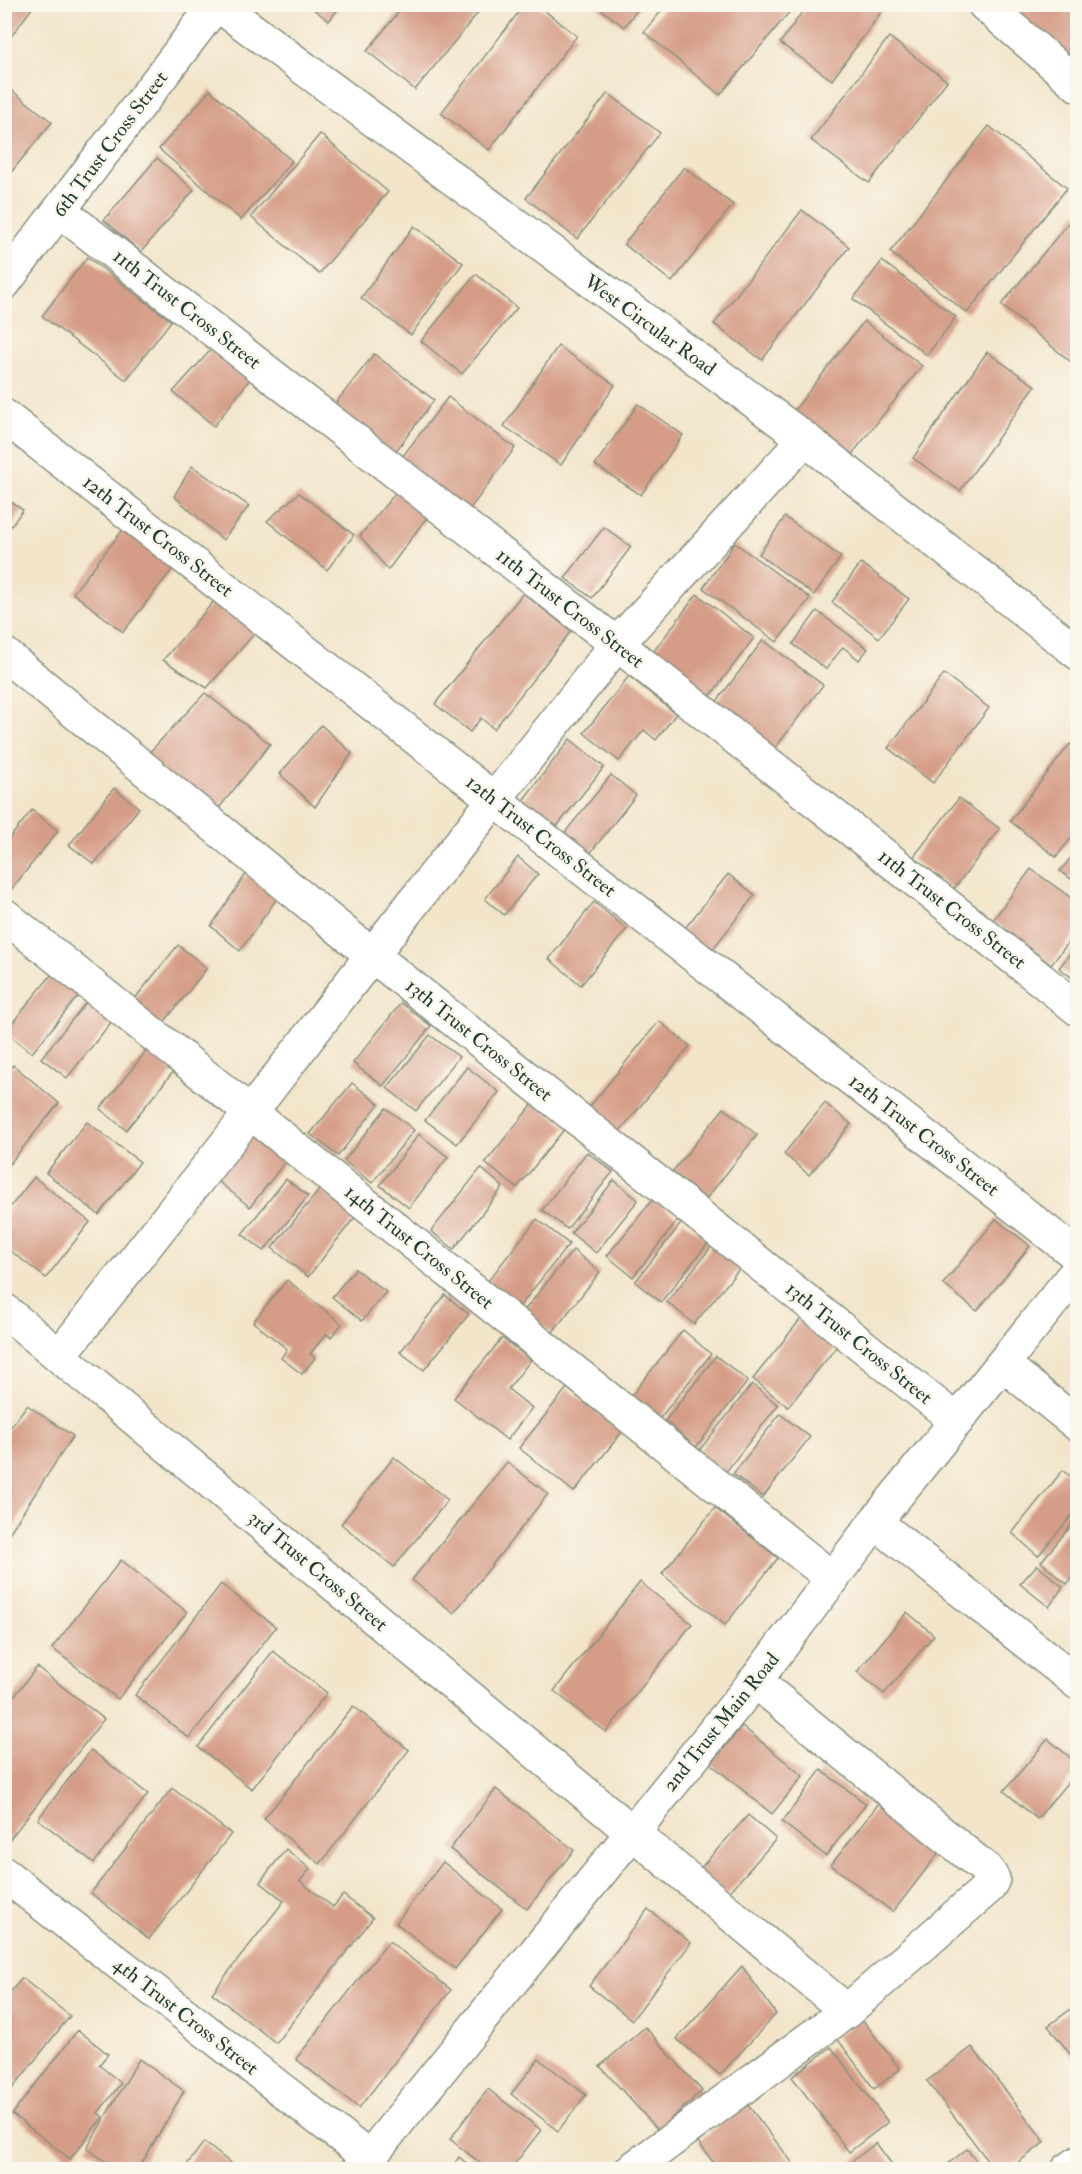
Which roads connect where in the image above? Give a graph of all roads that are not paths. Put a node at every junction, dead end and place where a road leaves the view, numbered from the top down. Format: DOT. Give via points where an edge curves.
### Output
graph roads {
  1 [pos="216,4"];
  2 [pos="984,4"];
  3 [pos="1077,85"];
  4 [pos="60,211"];
  5 [pos="4,283"];
  6 [pos="4,416"];
  7 [pos="805,439"];
  8 [pos="617,644"];
  9 [pos="1077,652"];
  10 [pos="4,654"];
  11 [pos="494,799"];
  12 [pos="4,915"];
  13 [pos="372,955"];
  14 [pos="1077,1009"];
  15 [pos="251,1112"];
  16 [pos="1077,1256"];
  17 [pos="1077,1270"];
  18 [pos="4,1310"];
  19 [pos="60,1354"];
  20 [pos="1003,1364"];
  21 [pos="957,1421"];
  22 [pos="1077,1425"];
  23 [pos="875,1522"];
  24 [pos="833,1579"];
  25 [pos="755,1681"];
  26 [pos="1077,1683"];
  27 [pos="632,1833"];
  28 [pos="4,1874"];
  29 [pos="847,2011"];
  30 [pos="363,2163"];
  31 [pos="1077,2163"];
  32 [pos="631,2169"];
  33 [pos="1068,2169"];
  1 -- 4 [label="street, 6th Trust Cross Street"];
  1 -- 7 [label="street, West Circular Road"];
  2 -- 3 [label="street"];
  4 -- 5 [label="street, 6th Trust Cross Street"];
  4 -- 8 [label="street, 11th Trust Cross Street"];
  6 -- 11 [label="street, 12th Trust Cross Street"];
  7 -- 8 [label="street"];
  7 -- 9 [label="street, West Circular Road"];
  8 -- 11 [label="street"];
  8 -- 14 [label="street, 11th Trust Cross Street"];
  10 -- 13 [label="street, 13th Trust Cross Street"];
  11 -- 13 [label="street"];
  11 -- 16 [label="street, 12th Trust Cross Street"];
  12 -- 15 [label="street, 14th Trust Cross Street"];
  13 -- 15 [label="street"];
  13 -- 21 [label="street, 13th Trust Cross Street"];
  15 -- 19 [label="street"];
  15 -- 24 [label="street, 14th Trust Cross Street"];
  17 -- 20 [label="street, 2nd Trust Main Road"];
  18 -- 19 [label="street, 3rd Trust Cross Street"];
  19 -- 27 [label="street, 3rd Trust Cross Street"];
  20 -- 21 [label="street, 2nd Trust Main Road"];
  20 -- 22 [label="street"];
  21 -- 23 [label="street, 2nd Trust Main Road"];
  23 -- 24 [label="street, 2nd Trust Main Road"];
  23 -- 26 [label="street"];
  24 -- 25 [label="street, 2nd Trust Main Road"];
  25 -- 27 [label="street, 2nd Trust Main Road"];
  25 -- 29 [label="street" via="987,1870 993,1879 989,1887"];
  27 -- 29 [label="street, 3rd Trust Cross Street"];
  27 -- 30 [label="street, 2nd Trust Main Road"];
  28 -- 30 [label="street, 4th Trust Cross Street"];
  29 -- 32 [label="street"];
  31 -- 33 [label="street"];
}
